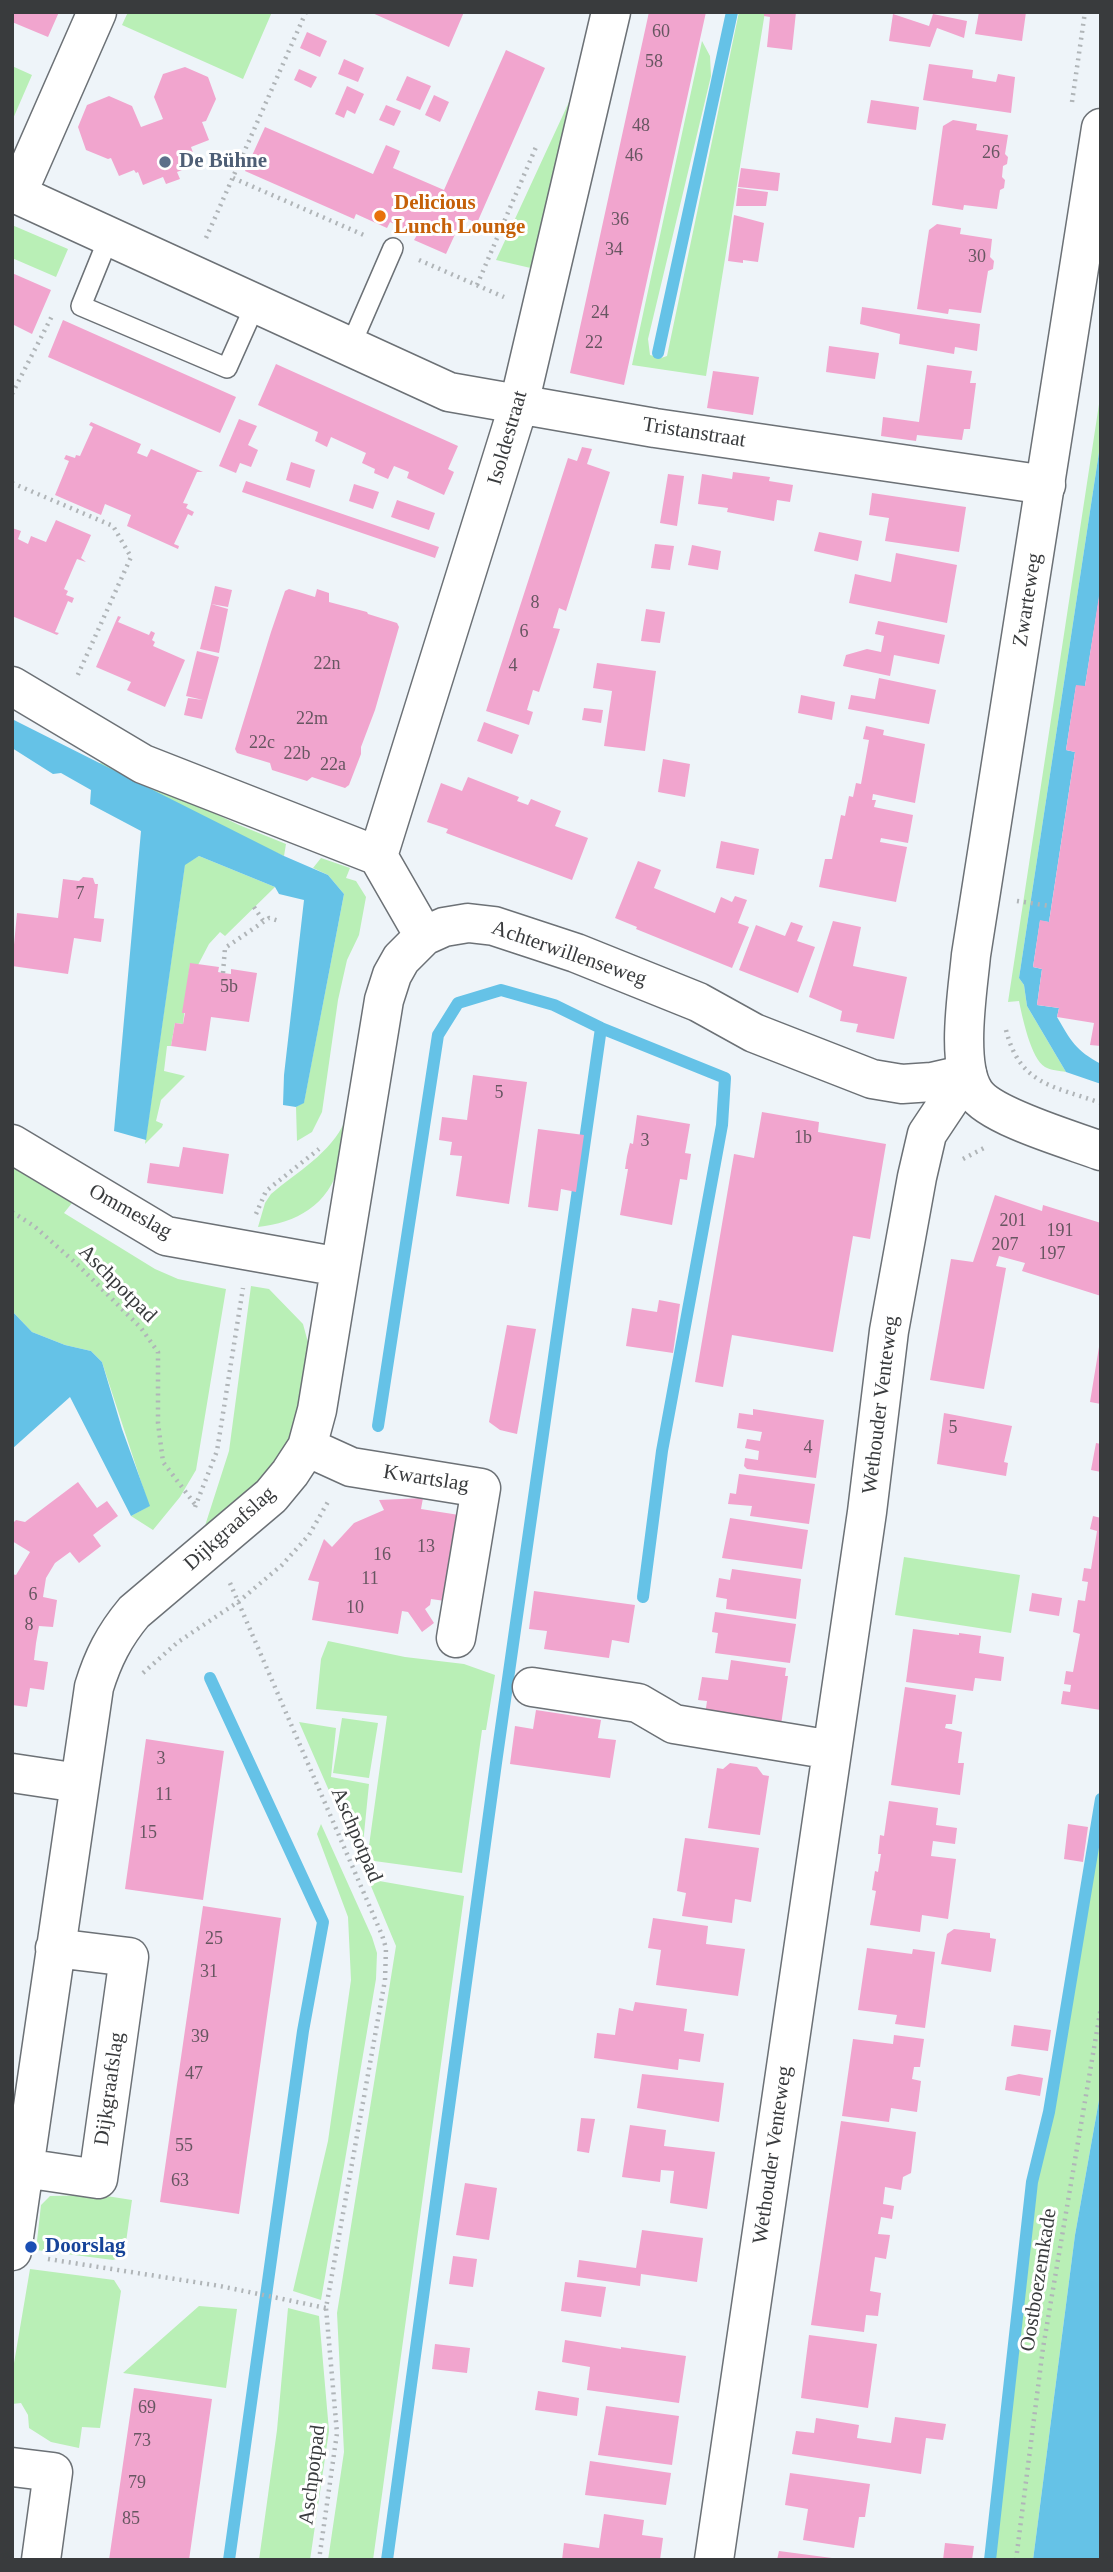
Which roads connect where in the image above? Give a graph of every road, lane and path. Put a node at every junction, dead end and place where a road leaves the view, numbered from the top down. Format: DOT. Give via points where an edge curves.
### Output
graph roads {
  1 [pos="97,12"];
  2 [pos="306,12"];
  3 [pos="611,12"];
  4 [pos="1101,128"];
  5 [pos="15,193"];
  6 [pos="109,237"];
  7 [pos="393,248"];
  8 [pos="1090,270"];
  9 [pos="190,274"];
  10 [pos="256,303"];
  11 [pos="81,306"];
  12 [pos="350,347"];
  13 [pos="12,394"];
  14 [pos="519,404"];
  15 [pos="1030,482"];
  16 [pos="12,483"];
  17 [pos="12,686"];
  18 [pos="60,715"];
  19 [pos="378,856"];
  20 [pos="1028,902"];
  21 [pos="1051,906"];
  22 [pos="254,907"];
  23 [pos="279,921"];
  24 [pos="264,922"];
  25 [pos="424,936"];
  26 [pos="223,973"];
  27 [pos="1009,1043"];
  28 [pos="967,1074"];
  29 [pos="1101,1103"];
  30 [pos="12,1144"];
  31 [pos="321,1148"];
  32 [pos="1101,1151"];
  33 [pos="12,1212"];
  34 [pos="255,1217"];
  35 [pos="340,1267"];
  36 [pos="323,1455"];
  37 [pos="214,1545"];
  38 [pos="238,1602"];
  39 [pos="456,1638"];
  40 [pos="138,1679"];
  41 [pos="532,1687"];
  42 [pos="832,1750"];
  43 [pos="12,1773"];
  44 [pos="79,1783"];
  45 [pos="55,1948"];
  46 [pos="1101,2007"];
  47 [pos="24,2168"];
  48 [pos="26,2254"];
  49 [pos="326,2308"];
  50 [pos="12,2467"];
  51 [pos="41,2560"];
  52 [pos="319,2560"];
  53 [pos="714,2560"];
  54 [pos="1016,2560"];
  1 -- 5 [label="street"];
  2 -- 9 [label="path"];
  3 -- 14 [label="street, Isoldestraat"];
  4 -- 8 [label="street, Zwarteweg"];
  5 -- 6 [label="street, Tristanstraat"];
  6 -- 9 [label="street, Tristanstraat"];
  6 -- 11 [label="lane"];
  7 -- 12 [label="lane"];
  8 -- 15 [label="street, Zwarteweg"];
  9 -- 10 [label="street, Tristanstraat"];
  10 -- 11 [label="lane" via="227,368"];
  10 -- 12 [label="street, Tristanstraat"];
  11 -- 13 [label="path" via="52,315"];
  12 -- 14 [label="street, Tristanstraat" via="449,391"];
  14 -- 15 [label="street, Tristanstraat"];
  14 -- 19 [label="street, Isoldestraat"];
  15 -- 28 [label="street, Zwarteweg" via="971,955 965,1016"];
  16 -- 18 [label="path" via="113,526 131,557"];
  17 -- 18 [label="street"];
  18 -- 19 [label="street" via="142,764"];
  19 -- 25 [label="street"];
  20 -- 21 [label="path"];
  22 -- 24 [label="path"];
  23 -- 24 [label="path" via="269,918"];
  24 -- 26 [label="path" via="225,948"];
  25 -- 28 [label="street, Achterwillenseweg" via="468,923 517,932 698,1002 754,1033 872,1079 902,1084"];
  25 -- 35 [label="street, Dijkgraafslag" via="401,959 384,1000"];
  27 -- 29 [label="path" via="1034,1079"];
  28 -- 32 [label="street" via="975,1094 997,1111"];
  28 -- 42 [label="street, Wethouder Venteweg" via="927,1134 916,1177 889,1331"];
  30 -- 35 [label="street, Ommeslag" via="166,1236"];
  31 -- 34 [label="path" via="266,1191"];
  33 -- 37 [label="path, Aschpotpad" via="79,1266 141,1328 158,1352 163,1462 196,1506"];
  35 -- 36 [label="street, Dijkgraafslag" via="317,1410"];
  36 -- 37 [label="street, Dijkgraafslag" via="290,1473 271,1496"];
  36 -- 38 [label="path" via="326,1507 282,1565"];
  36 -- 39 [label="street, Kwartslag" via="351,1467 481,1488"];
  37 -- 38 [label="path, Aschpotpad"];
  37 -- 44 [label="street, Dijkgraafslag" via="134,1612 117,1632 94,1687"];
  38 -- 40 [label="path" via="178,1642"];
  38 -- 49 [label="path, Aschpotpad" via="386,1948 385,1980"];
  41 -- 42 [label="street" via="638,1703 674,1724"];
  42 -- 53 [label="street, Wethouder Venteweg"];
  43 -- 44 [label="street"];
  44 -- 45 [label="street, Dijkgraafslag"];
  45 -- 47 [label="street, Dijkgraafslag"];
  45 -- 47 [label="street, Dijkgraafslag" via="129,1957 98,2179"];
  46 -- 54 [label="path, Oostboezemkade" via="1043,2348"];
  47 -- 48 [label="street, Dijkgraafslag"];
  48 -- 49 [label="path"];
  49 -- 52 [label="path, Aschpotpad" via="337,2433"];
  50 -- 51 [label="street" via="53,2472"];
}
